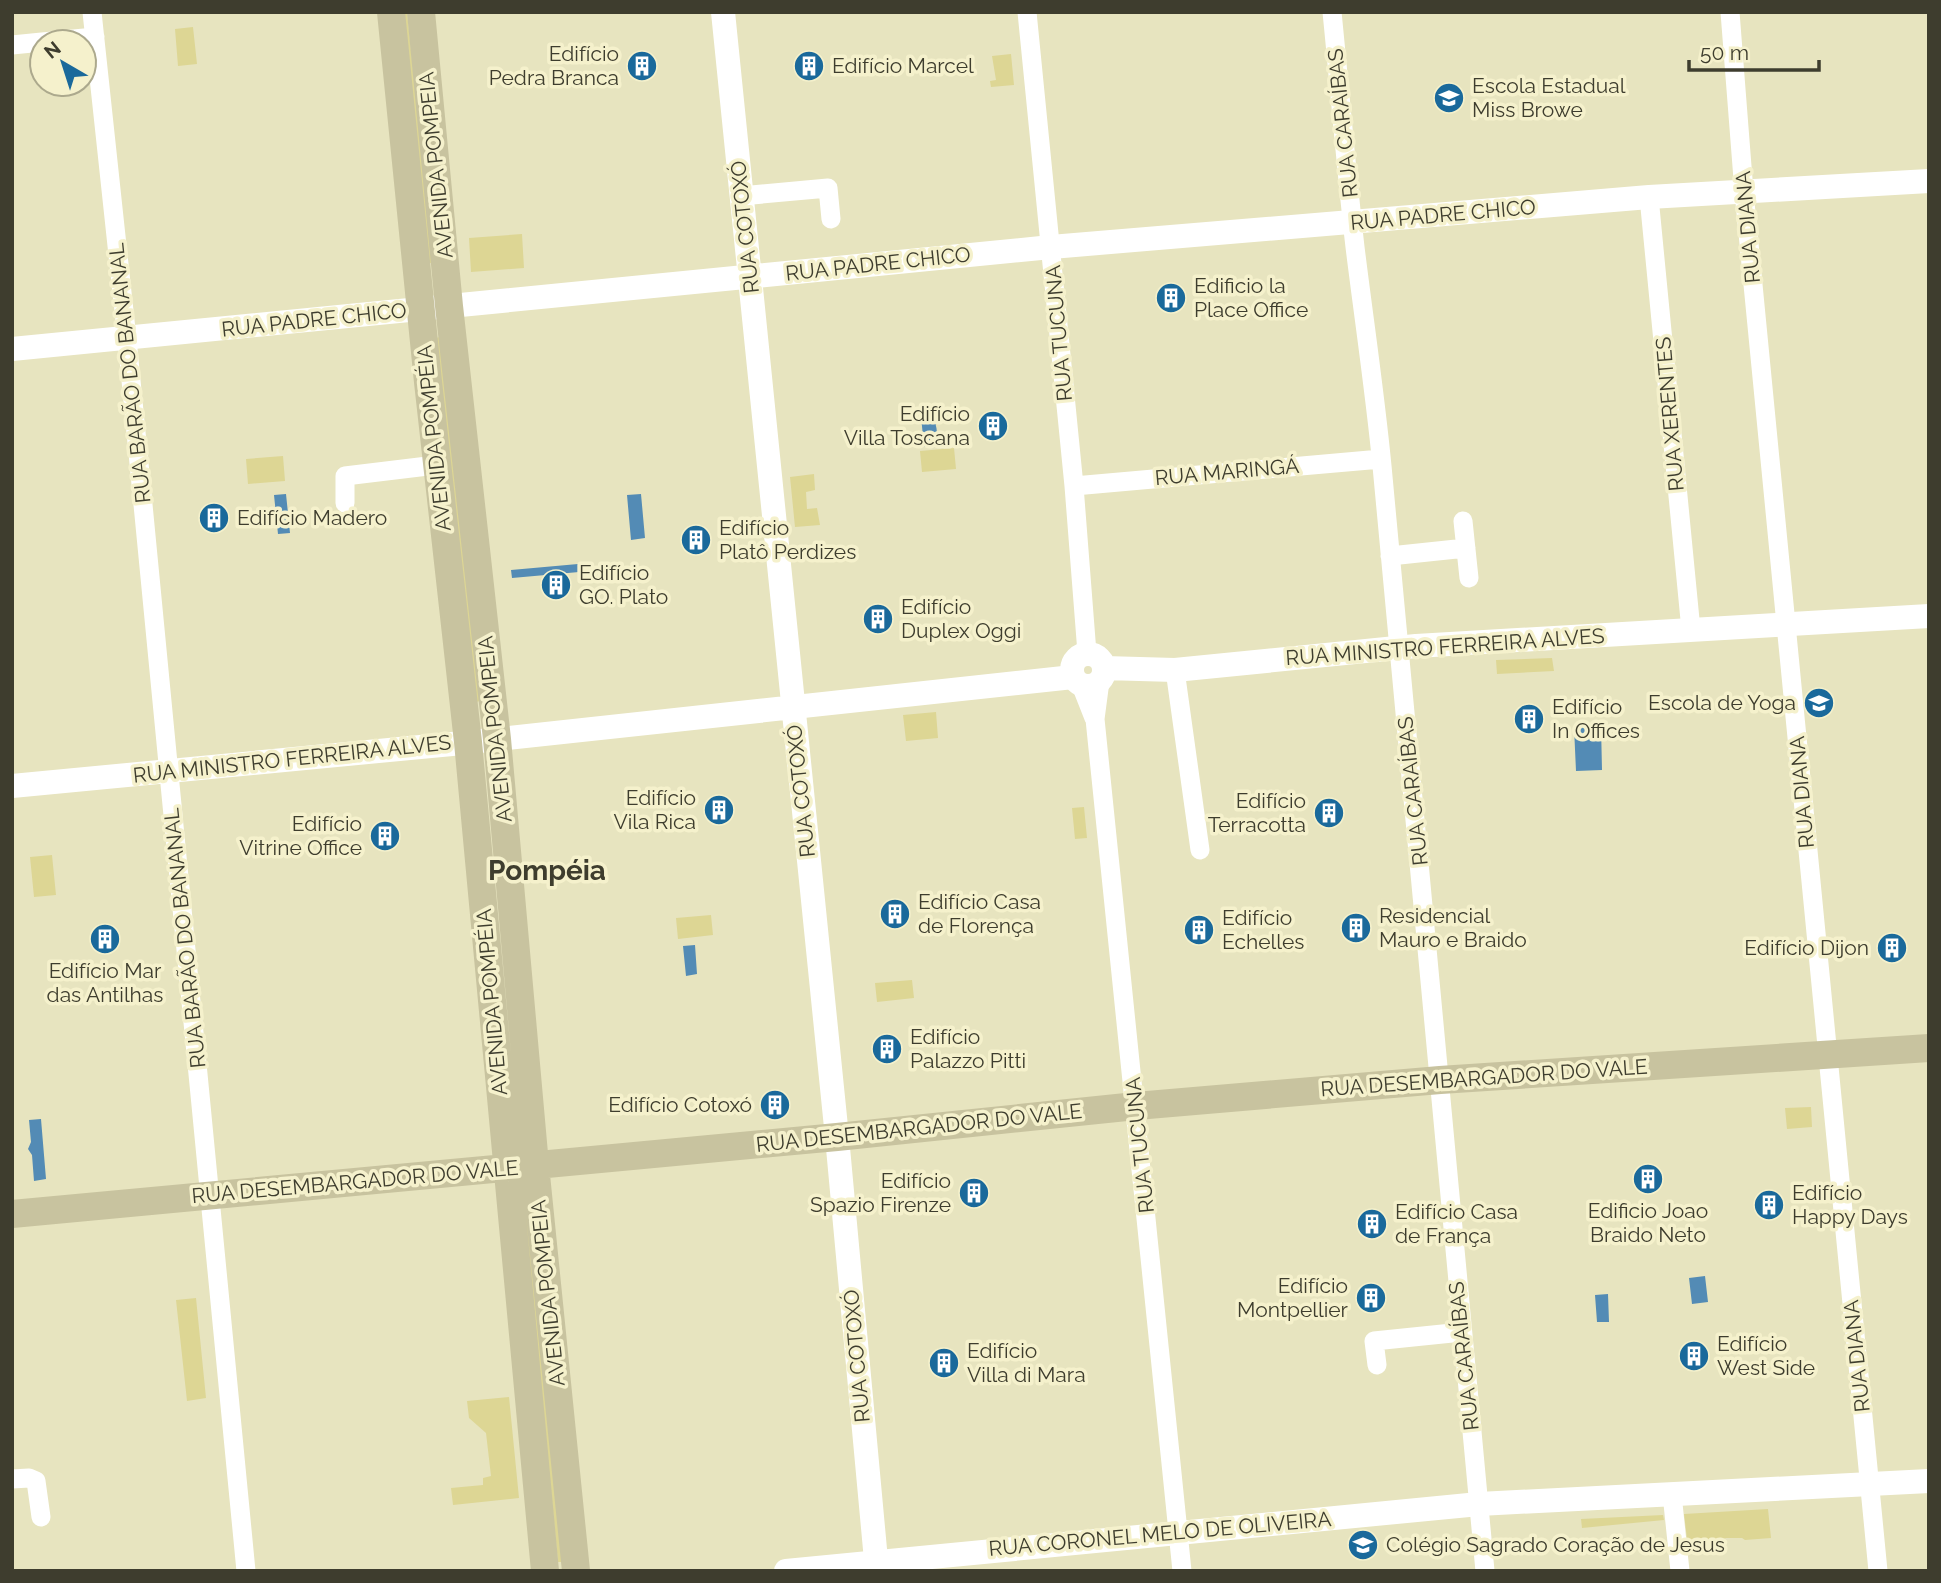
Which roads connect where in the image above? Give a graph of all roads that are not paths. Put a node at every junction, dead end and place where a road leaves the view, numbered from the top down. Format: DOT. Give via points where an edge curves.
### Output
graph roads {
  1 [pos="391,12"];
  2 [pos="421,12"];
  3 [pos="723,12"];
  4 [pos="1027,12"];
  5 [pos="1332,12"];
  6 [pos="1730,12"];
  7 [pos="98,65"];
  8 [pos="1929,181"];
  9 [pos="1744,192"];
  10 [pos="741,195"];
  11 [pos="1649,197"];
  12 [pos="831,219"];
  13 [pos="1352,223"];
  14 [pos="1051,247"];
  15 [pos="749,277"];
  16 [pos="449,306"];
  17 [pos="421,309"];
  18 [pos="127,339"];
  19 [pos="12,349"];
  20 [pos="1381,459"];
  21 [pos="436,465"];
  22 [pos="1074,486"];
  23 [pos="345,503"];
  24 [pos="1463,521"];
  25 [pos="1466,548"];
  26 [pos="1390,556"];
  27 [pos="1469,578"];
  28 [pos="1929,616"];
  29 [pos="1787,625"];
  30 [pos="1691,631"];
  31 [pos="1397,648"];
  32 [pos="1175,670"];
  33 [pos="1089,673"];
  34 [pos="792,706"];
  35 [pos="497,739"];
  36 [pos="468,742"];
  37 [pos="169,772"];
  38 [pos="12,786"];
  39 [pos="1200,850"];
  40 [pos="1929,1048"];
  41 [pos="1827,1054"];
  42 [pos="1440,1080"];
  43 [pos="1136,1106"];
  44 [pos="837,1137"];
  45 [pos="535,1165"];
  46 [pos="507,1167"];
  47 [pos="211,1196"];
  48 [pos="12,1214"];
  49 [pos="1462,1332"];
  50 [pos="1377,1365"];
  51 [pos="12,1479"];
  52 [pos="1929,1481"];
  53 [pos="1870,1484"];
  54 [pos="1672,1494"];
  55 [pos="1479,1504"];
  56 [pos="41,1517"];
  57 [pos="1178,1532"];
  58 [pos="877,1566"];
  59 [pos="247,1571"];
  60 [pos="545,1571"];
  61 [pos="576,1571"];
  62 [pos="786,1571"];
  63 [pos="1182,1571"];
  64 [pos="1485,1571"];
  65 [pos="1680,1571"];
  66 [pos="1878,1571"];
  1 -- 17 [label="main road, AVENIDA POMPEIA"];
  2 -- 16 [label="main road, AVENIDA POMPEIA"];
  3 -- 10 [label="street, RUA COTOXÓ"];
  4 -- 14 [label="street, RUA TUCUNA"];
  5 -- 13 [label="street, RUA CARAÍBAS"];
  6 -- 9 [label="street, RUA DIANA"];
  7 -- 18 [label="street, RUA BARÃO DO BANANAL"];
  8 -- 9 [label="street, RUA PADRE CHICO"];
  9 -- 11 [label="street, RUA PADRE CHICO"];
  9 -- 29 [label="street, RUA DIANA"];
  10 -- 12 [label="street" via="828,188"];
  10 -- 15 [label="street, RUA COTOXÓ"];
  11 -- 13 [label="street, RUA PADRE CHICO"];
  11 -- 30 [label="street, RUA XERENTES"];
  13 -- 14 [label="street, RUA PADRE CHICO"];
  13 -- 20 [label="street, RUA CARAÍBAS"];
  14 -- 15 [label="street, RUA PADRE CHICO"];
  14 -- 22 [label="street, RUA TUCUNA"];
  15 -- 16 [label="street, RUA PADRE CHICO"];
  15 -- 34 [label="street, RUA COTOXÓ"];
  16 -- 17 [label="street, RUA PADRE CHICO"];
  16 -- 35 [label="main road, AVENIDA POMPEIA"];
  17 -- 18 [label="street, RUA PADRE CHICO"];
  17 -- 21 [label="main road, AVENIDA POMPÉIA"];
  18 -- 19 [label="street, RUA PADRE CHICO"];
  18 -- 37 [label="street, RUA BARÃO DO BANANAL"];
  20 -- 22 [label="street, RUA MARINGÁ"];
  20 -- 26 [label="street, RUA CARAÍBAS"];
  21 -- 23 [label="street" via="345,476"];
  21 -- 36 [label="main road, AVENIDA POMPÉIA"];
  22 -- 33 [label="street, RUA TUCUNA"];
  24 -- 25 [label="street"];
  25 -- 26 [label="street"];
  25 -- 27 [label="street"];
  26 -- 31 [label="street, RUA CARAÍBAS"];
  28 -- 29 [label="street, RUA MINISTRO FERREIRA ALVES"];
  29 -- 30 [label="street, RUA MINISTRO FERREIRA ALVES"];
  29 -- 41 [label="street, RUA DIANA"];
  30 -- 31 [label="street, RUA MINISTRO FERREIRA ALVES"];
  31 -- 32 [label="street, RUA MINISTRO FERREIRA ALVES"];
  31 -- 42 [label="street, RUA CARAÍBAS"];
  32 -- 33 [label="street, RUA MINISTRO FERREIRA ALVES"];
  32 -- 39 [label="street"];
  33 -- 34 [label="street, RUA MINISTRO FERREIRA ALVES"];
  33 -- 43 [label="street, RUA TUCUNA"];
  34 -- 35 [label="street, RUA MINISTRO FERREIRA ALVES"];
  34 -- 44 [label="street, RUA COTOXÓ"];
  35 -- 36 [label="street, RUA MINISTRO FERREIRA ALVES"];
  35 -- 45 [label="main road, AVENIDA POMPEIA"];
  36 -- 37 [label="street, RUA MINISTRO FERREIRA ALVES"];
  36 -- 46 [label="main road, AVENIDA POMPÉIA"];
  37 -- 38 [label="street, RUA MINISTRO FERREIRA ALVES"];
  37 -- 47 [label="street, RUA BARÃO DO BANANAL"];
  40 -- 41 [label="main road, RUA DESEMBARGADOR DO VALE"];
  41 -- 42 [label="main road, RUA DESEMBARGADOR DO VALE"];
  41 -- 53 [label="street, RUA DIANA"];
  42 -- 43 [label="main road, RUA DESEMBARGADOR DO VALE"];
  42 -- 49 [label="street, RUA CARAÍBAS"];
  43 -- 44 [label="main road, RUA DESEMBARGADOR DO VALE"];
  43 -- 57 [label="street, RUA TUCUNA"];
  44 -- 45 [label="main road, RUA DESEMBARGADOR DO VALE"];
  44 -- 58 [label="street, RUA COTOXÓ"];
  45 -- 46 [label="main road, RUA DESEMBARGADOR DO VALE"];
  45 -- 61 [label="main road, AVENIDA POMPEIA"];
  46 -- 47 [label="main road, RUA DESEMBARGADOR DO VALE"];
  46 -- 60 [label="main road, AVENIDA POMPÉIA"];
  47 -- 48 [label="main road, RUA DESEMBARGADOR DO VALE"];
  47 -- 59 [label="street, RUA BARÃO DO BANANAL"];
  49 -- 50 [label="street" via="1374,1341"];
  49 -- 55 [label="street, RUA CARAÍBAS"];
  51 -- 56 [label="street" via="36,1481"];
  52 -- 53 [label="street, RUA CORONEL MELO DE OLIVEIRA"];
  53 -- 54 [label="street, RUA CORONEL MELO DE OLIVEIRA"];
  53 -- 66 [label="street, RUA DIANA"];
  54 -- 55 [label="street, RUA CORONEL MELO DE OLIVEIRA"];
  54 -- 65 [label="street"];
  55 -- 57 [label="street, RUA CORONEL MELO DE OLIVEIRA"];
  55 -- 64 [label="street, RUA CARAÍBAS"];
  57 -- 58 [label="street, RUA CORONEL MELO DE OLIVEIRA"];
  57 -- 63 [label="street, RUA TUCUNA"];
  58 -- 62 [label="street, RUA CORONEL MELO DE OLIVEIRA"];
}
